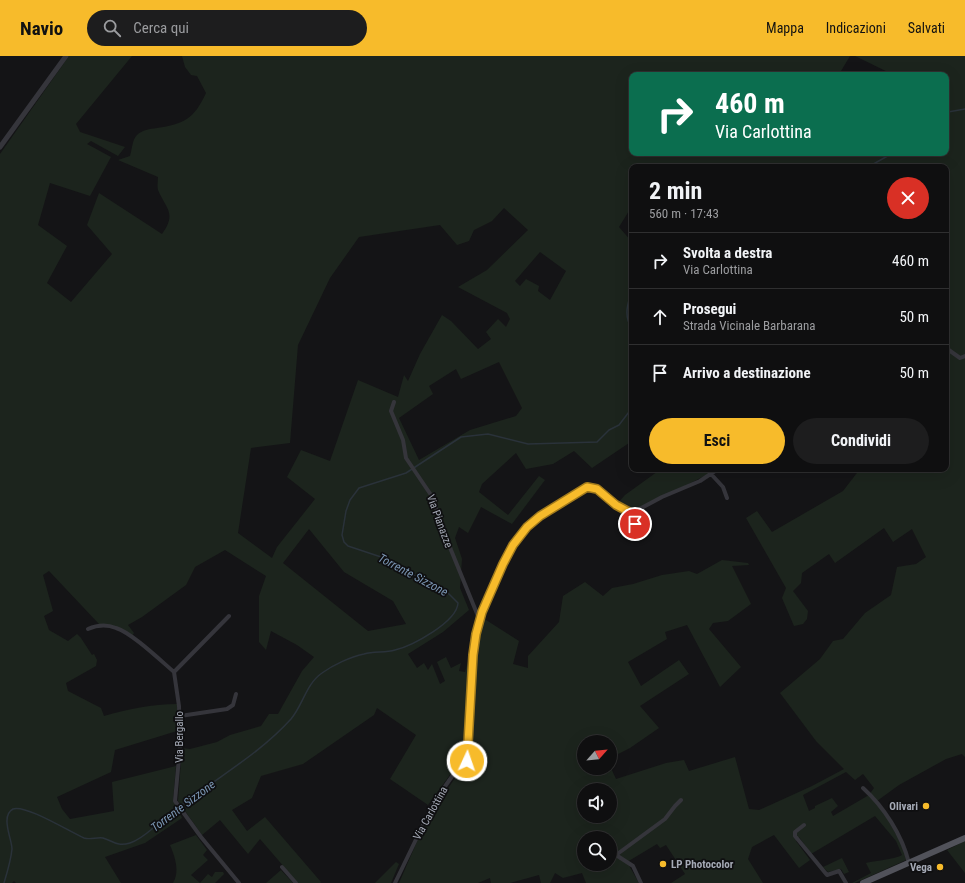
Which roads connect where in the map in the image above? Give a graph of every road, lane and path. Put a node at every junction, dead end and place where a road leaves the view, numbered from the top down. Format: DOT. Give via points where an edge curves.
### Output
graph roads {
  1 [pos="66,56"];
  2 [pos="0,147"];
  3 [pos="949,350"];
  4 [pos="965,356"];
  5 [pos="394,402"];
  6 [pos="714,472"];
  7 [pos="711,474"];
  8 [pos="727,498"];
  9 [pos="629,512"];
  10 [pos="647,521"];
  11 [pos="229,616"];
  12 [pos="480,622"];
  13 [pos="88,629"];
  14 [pos="174,672"];
  15 [pos="236,694"];
  16 [pos="180,716"];
  17 [pos="863,788"];
  18 [pos="681,800"];
  19 [pos="804,825"];
  20 [pos="965,838"];
  21 [pos="909,863"];
  22 [pos="282,867"];
  23 [pos="239,883"];
  24 [pos="296,883"];
  25 [pos="395,883"];
  26 [pos="641,883"];
  27 [pos="846,883"];
  28 [pos="863,883"];
  1 -- 2 [label="street"];
  3 -- 4 [label="street" via="960,358"];
  5 -- 12 [label="street, Via Pianazze" via="391,412 403,440 406,458 432,494"];
  6 -- 7 [label="street"];
  7 -- 8 [label="street" via="723,487"];
  7 -- 9 [label="street" via="638,511"];
  9 -- 10 [label="street, Via Carlottina" via="635,524"];
  9 -- 12 [label="street, Via Carlottina" via="597,489 587,487 540,516 507,554"];
  11 -- 14 [label="street"];
  12 -- 25 [label="street, Via Carlottina" via="473,655 467,761 452,775 434,802"];
  13 -- 14 [label="street" via="97,625 117,628"];
  14 -- 16 [label="street, Via Bergallo"];
  15 -- 16 [label="street" via="233,705 227,708"];
  16 -- 23 [label="street, Via Bergallo" via="175,799 183,813"];
  17 -- 21 [label="street" via="876,800 900,838"];
  18 -- 26 [label="street" via="665,819 616,855 633,866"];
  19 -- 27 [label="street" via="795,832 795,836 827,875 839,871"];
  20 -- 21 [label="main road"];
  21 -- 28 [label="main road"];
  22 -- 24 [label="street"];
}
